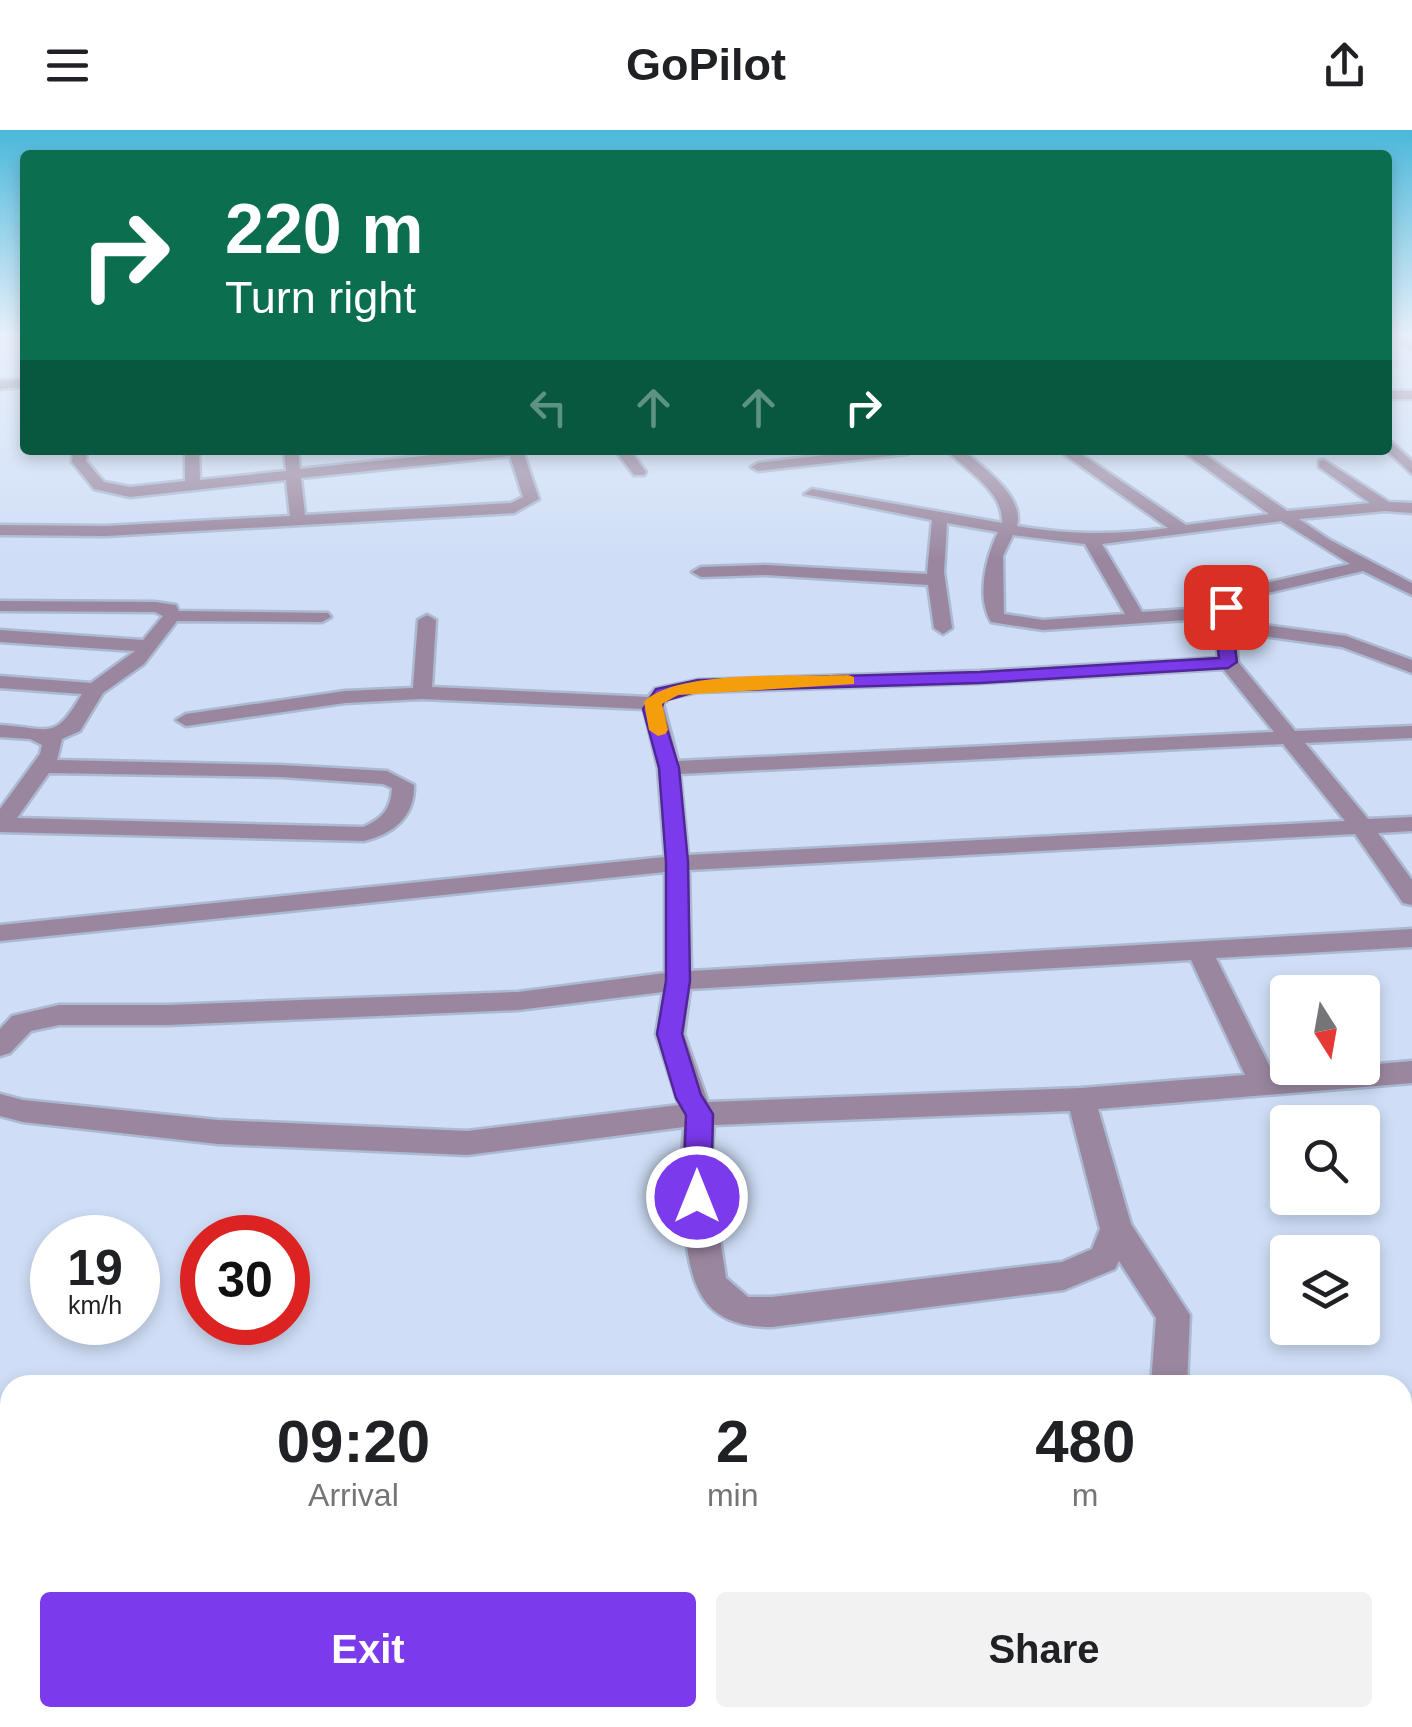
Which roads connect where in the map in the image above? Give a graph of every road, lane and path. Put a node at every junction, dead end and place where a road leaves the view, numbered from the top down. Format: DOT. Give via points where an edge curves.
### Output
graph roads {
  1 [pos="1392,448"];
  2 [pos="80,455"];
  3 [pos="192,455"];
  4 [pos="292,455"];
  5 [pos="518,455"];
  6 [pos="626,455"];
  7 [pos="863,455"];
  8 [pos="959,455"];
  9 [pos="1072,455"];
  10 [pos="1195,455"];
  11 [pos="404,456"];
  12 [pos="1324,464"];
  13 [pos="758,467"];
  14 [pos="1412,470"];
  15 [pos="639,472"];
  16 [pos="294,475"];
  17 [pos="193,486"];
  18 [pos="812,494"];
  19 [pos="1385,506"];
  20 [pos="1412,508"];
  21 [pos="941,516"];
  22 [pos="1286,516"];
  23 [pos="298,520"];
  24 [pos="1008,527"];
  25 [pos="0,530"];
  26 [pos="1182,530"];
  27 [pos="1090,540"];
  28 [pos="1364,566"];
  29 [pos="701,572"];
  30 [pos="935,580"];
  31 [pos="1412,590"];
  32 [pos="0,606"];
  33 [pos="172,616"];
  34 [pos="322,616"];
  35 [pos="1137,619"];
  36 [pos="1224,619"];
  37 [pos="427,620"];
  38 [pos="943,628"];
  39 [pos="0,636"];
  40 [pos="148,646"];
  41 [pos="1228,662"];
  42 [pos="1412,667"];
  43 [pos="0,682"];
  44 [pos="95,689"];
  45 [pos="422,693"];
  46 [pos="653,702"];
  47 [pos="186,720"];
  48 [pos="0,731"];
  49 [pos="1412,732"];
  50 [pos="50,737"];
  51 [pos="1290,738"];
  52 [pos="42,766"];
  53 [pos="669,768"];
  54 [pos="0,788"];
  55 [pos="24,790"];
  56 [pos="0,824"];
  57 [pos="1412,824"];
  58 [pos="1361,826"];
  59 [pos="677,862"];
  60 [pos="1412,897"];
  61 [pos="0,933"];
  62 [pos="1412,938"];
  63 [pos="1200,952"];
  64 [pos="678,981"];
  65 [pos="0,1046"];
  66 [pos="1412,1072"];
  67 [pos="1263,1082"];
  68 [pos="1081,1099"];
  69 [pos="0,1105"];
  70 [pos="700,1114"];
  71 [pos="1116,1229"];
  72 [pos="1169,1375"];
  1 -- 14 [label="street"];
  2 -- 17 [label="street" via="85,471 108,491"];
  3 -- 17 [label="street"];
  4 -- 16 [label="street"];
  5 -- 23 [label="street" via="531,499 522,506"];
  6 -- 15 [label="street"];
  7 -- 13 [label="street"];
  8 -- 24 [label="street" via="1000,492 1010,513"];
  9 -- 26 [label="street"];
  10 -- 22 [label="street"];
  11 -- 16 [label="street"];
  12 -- 19 [label="street"];
  16 -- 17 [label="street"];
  16 -- 23 [label="street"];
  18 -- 21 [label="street"];
  19 -- 20 [label="street"];
  19 -- 22 [label="street"];
  21 -- 24 [label="street"];
  21 -- 30 [label="street"];
  22 -- 26 [label="street"];
  22 -- 28 [label="street"];
  23 -- 25 [label="street"];
  24 -- 27 [label="street"];
  24 -- 35 [label="street" via="995,556 998,618 1020,624"];
  26 -- 27 [label="street"];
  27 -- 35 [label="street"];
  28 -- 31 [label="street"];
  28 -- 36 [label="street" via="1245,590 1230,600"];
  29 -- 30 [label="street"];
  30 -- 38 [label="street"];
  32 -- 33 [label="street" via="154,607 170,609"];
  33 -- 34 [label="street"];
  33 -- 40 [label="street"];
  35 -- 36 [label="street"];
  36 -- 41 [label="street"];
  36 -- 42 [label="street" via="1346,642"];
  37 -- 45 [label="street"];
  39 -- 40 [label="street"];
  40 -- 44 [label="street" via="124,672"];
  41 -- 46 [label="street" via="698,686 662,693"];
  41 -- 51 [label="street"];
  43 -- 44 [label="street"];
  44 -- 50 [label="street" via="74,727"];
  45 -- 46 [label="street"];
  45 -- 47 [label="street"];
  46 -- 53 [label="street"];
  48 -- 50 [label="street"];
  49 -- 51 [label="street"];
  50 -- 52 [label="street" via="53,748"];
  51 -- 53 [label="street"];
  51 -- 58 [label="street"];
  52 -- 55 [label="street"];
  52 -- 56 [label="street" via="387,778 405,792 386,826 364,834"];
  53 -- 59 [label="street"];
  54 -- 55 [label="street"];
  55 -- 56 [label="street"];
  57 -- 58 [label="street"];
  58 -- 59 [label="street"];
  58 -- 60 [label="street"];
  59 -- 61 [label="street"];
  59 -- 64 [label="street"];
  62 -- 63 [label="street"];
  63 -- 64 [label="street"];
  63 -- 67 [label="street"];
  64 -- 65 [label="street" via="501,1002 59,1015 22,1023"];
  64 -- 70 [label="street" via="670,1016 673,1055"];
  66 -- 67 [label="street"];
  67 -- 68 [label="street"];
  68 -- 70 [label="street"];
  68 -- 71 [label="street"];
  69 -- 70 [label="street" via="218,1132 418,1143 467,1143"];
  70 -- 71 [label="street" via="695,1172 705,1264 726,1303 746,1312 1064,1276 1104,1259"];
  71 -- 72 [label="street" via="1173,1315"];
}
